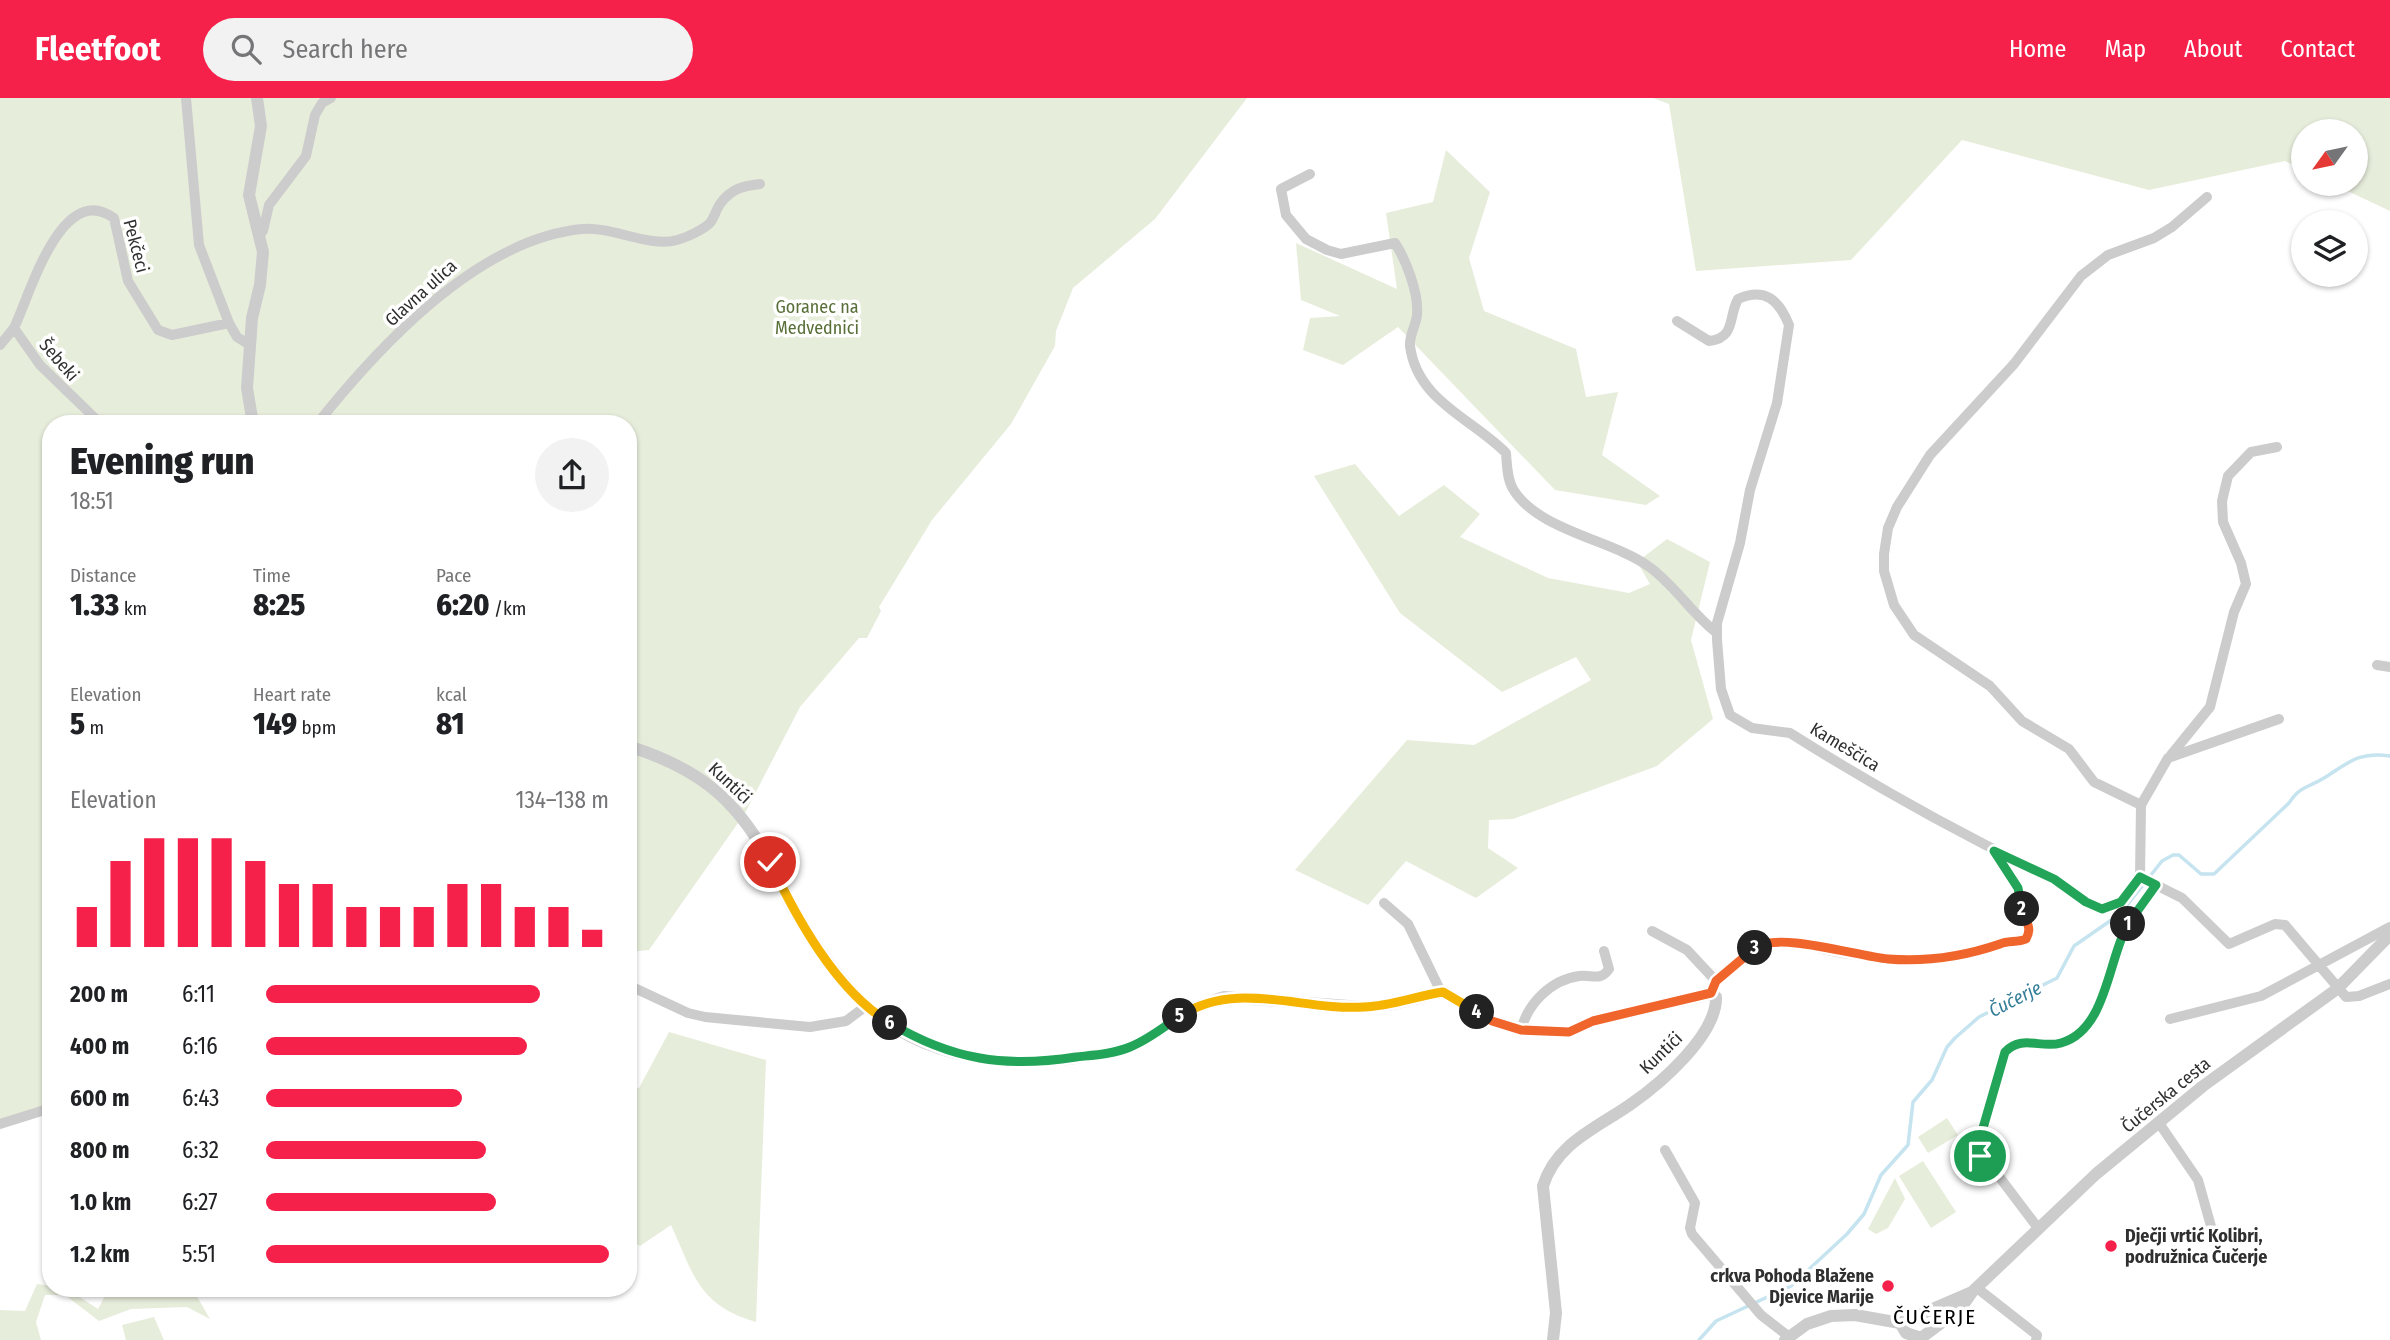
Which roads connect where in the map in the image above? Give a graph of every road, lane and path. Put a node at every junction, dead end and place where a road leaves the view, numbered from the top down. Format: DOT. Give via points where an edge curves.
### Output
graph roads {
  1 [pos="187,98"];
  2 [pos="257,98"];
  3 [pos="331,98"];
  4 [pos="1311,174"];
  5 [pos="760,184"];
  6 [pos="2207,197"];
  7 [pos="259,233"];
  8 [pos="1677,321"];
  9 [pos="229,323"];
  10 [pos="14,328"];
  11 [pos="0,345"];
  12 [pos="250,345"];
  13 [pos="92,415"];
  14 [pos="252,415"];
  15 [pos="324,415"];
  16 [pos="2277,447"];
  17 [pos="1717,633"];
  18 [pos="2377,665"];
  19 [pos="2390,667"];
  20 [pos="2279,719"];
  21 [pos="637,749"];
  22 [pos="2168,758"];
  23 [pos="2141,805"];
  24 [pos="1994,851"];
  25 [pos="2147,881"];
  26 [pos="1384,903"];
  27 [pos="2390,927"];
  28 [pos="1652,931"];
  29 [pos="2390,935"];
  30 [pos="1604,951"];
  31 [pos="2319,965"];
  32 [pos="2390,984"];
  33 [pos="1714,987"];
  34 [pos="637,989"];
  35 [pos="2337,989"];
  36 [pos="1441,992"];
  37 [pos="866,1006"];
  38 [pos="2170,1019"];
  39 [pos="1521,1030"];
  40 [pos="42,1111"];
  41 [pos="2159,1123"];
  42 [pos="0,1124"];
  43 [pos="1665,1150"];
  44 [pos="2038,1228"];
  45 [pos="2216,1244"];
  46 [pos="1975,1290"];
  47 [pos="1900,1323"];
  48 [pos="1787,1338"];
  49 [pos="1915,1339"];
  50 [pos="1553,1340"];
  51 [pos="2036,1340"];
  1 -- 9 [label="street" via="196,229"];
  2 -- 7 [label="street" via="261,126 249,195"];
  3 -- 7 [label="street" via="315,115 306,156 269,205"];
  4 -- 17 [label="street" via="1281,189 1286,215 1306,239 1341,254 1395,243 1418,313 1410,345 1418,368 1444,406 1506,453 1515,492 1532,508 1591,542 1647,565"];
  5 -- 15 [label="street, Glavna ulica" via="733,190 710,223 677,240 580,229 515,247 481,264 437,297"];
  6 -- 23 [label="street" via="2172,227 2108,255 2081,276 2014,364 1930,455 1897,507 1884,554 1894,605 1914,635 1990,686 2022,720 2069,749 2095,782"];
  7 -- 12 [label="street" via="263,252"];
  8 -- 17 [label="street, Kameščica" via="1709,341 1718,340 1727,335 1738,299 1762,293 1772,297 1790,325 1777,403 1750,490"];
  9 -- 10 [label="street, Pekčeci" via="172,335 158,330 128,281 114,218 94,208 79,212 62,229 37,269"];
  9 -- 12 [label="street" via="237,337"];
  10 -- 11 [label="street"];
  10 -- 13 [label="street, Šebeki" via="40,365"];
  12 -- 14 [label="street" via="247,388"];
  16 -- 22 [label="street" via="2251,452 2228,476 2223,522 2246,584 2234,612 2210,707"];
  17 -- 24 [label="street, Kameščica" via="1721,689 1730,715 1752,729 1790,733"];
  18 -- 19 [label="street"];
  20 -- 22 [label="street"];
  21 -- 37 [label="street, Kuntići" via="685,766 731,804 754,833 792,909"];
  22 -- 23 [label="street"];
  23 -- 25 [label="street"];
  24 -- 25 [label="street, Kameščica" via="2054,879 2102,909 2121,902"];
  24 -- 33 [label="street, Kameščica" via="2018,888 2029,923 2029,933 2020,942 1956,956 1890,959 1776,942 1758,946"];
  25 -- 31 [label="street" via="2182,898 2229,944 2262,929 2285,925"];
  25 -- 44 [label="street" via="2118,942 2097,1007 2084,1028 2060,1044 2012,1044 2001,1061 1979,1150"];
  26 -- 36 [label="street" via="1408,924"];
  27 -- 31 [label="street"];
  28 -- 33 [label="street" via="1687,950"];
  29 -- 35 [label="street, Čučerska cesta"];
  30 -- 39 [label="street" via="1605,974 1577,976 1551,987 1528,1010"];
  31 -- 35 [label="street"];
  31 -- 38 [label="street" via="2241,1004"];
  32 -- 35 [label="street" via="2359,996 2346,997"];
  33 -- 39 [label="street, Kuntići" via="1569,1032"];
  33 -- 50 [label="street, Kuntići" via="1716,1005 1696,1044 1633,1103 1572,1142 1548,1170 1543,1186 1556,1313"];
  34 -- 37 [label="street" via="705,1017 810,1027 846,1021"];
  35 -- 41 [label="street, Čučerska cesta"];
  36 -- 37 [label="street, Kuntići" via="1363,1007 1224,997 1186,1012 1130,1047 1046,1062 964,1057 900,1030"];
  36 -- 39 [label="street, Kuntići" via="1492,1021"];
  40 -- 42 [label="street"];
  41 -- 44 [label="street, Čučerska cesta"];
  41 -- 45 [label="street" via="2198,1180"];
  43 -- 48 [label="street" via="1695,1203 1692,1234"];
  44 -- 46 [label="street, Čučerska cesta"];
  46 -- 47 [label="street"];
  46 -- 49 [label="street, Čučerska cesta" via="1948,1320 1929,1335"];
  46 -- 51 [label="street" via="2036,1335"];
  47 -- 48 [label="street" via="1831,1316 1807,1324"];
  47 -- 49 [label="street"];
}
